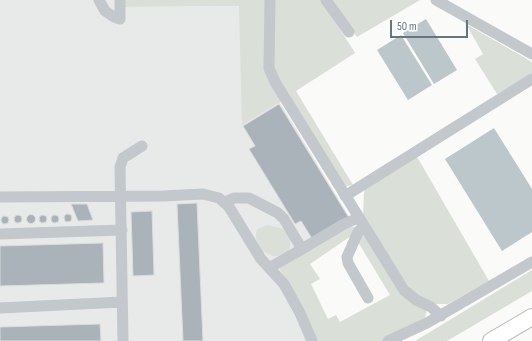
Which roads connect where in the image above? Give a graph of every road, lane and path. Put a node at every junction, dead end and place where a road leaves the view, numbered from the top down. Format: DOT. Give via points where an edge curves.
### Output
graph roads {
  1 [pos="99,0"];
  2 [pos="120,0"];
  3 [pos="270,0"];
  4 [pos="326,0"];
  5 [pos="436,0"];
  6 [pos="349,32"];
  7 [pos="532,54"];
  8 [pos="532,79"];
  9 [pos="142,146"];
  10 [pos="121,196"];
  11 [pos="345,196"];
  12 [pos="0,197"];
  13 [pos="225,202"];
  14 [pos="361,222"];
  15 [pos="122,230"];
  16 [pos="0,234"];
  17 [pos="302,249"];
  18 [pos="532,262"];
  19 [pos="269,268"];
  20 [pos="368,298"];
  21 [pos="122,302"];
  22 [pos="0,308"];
  23 [pos="440,316"];
  24 [pos="532,317"];
  25 [pos="123,341"];
  26 [pos="312,341"];
  27 [pos="388,341"];
  28 [pos="491,341"];
  1 -- 2 [label="lane" via="105,11 120,19"];
  3 -- 11 [label="lane" via="271,75"];
  4 -- 6 [label="lane"];
  5 -- 7 [label="lane"];
  8 -- 11 [label="lane"];
  9 -- 10 [label="lane" via="123,158 120,167"];
  10 -- 12 [label="lane"];
  10 -- 13 [label="lane" via="203,194 212,195"];
  10 -- 15 [label="lane"];
  11 -- 14 [label="lane"];
  13 -- 17 [label="lane" via="234,198 249,198 278,213"];
  13 -- 19 [label="lane"];
  14 -- 17 [label="lane" via="344,224"];
  14 -- 20 [label="lane" via="347,257"];
  14 -- 23 [label="lane" via="404,290 416,300 431,307"];
  15 -- 16 [label="lane"];
  15 -- 21 [label="lane"];
  17 -- 19 [label="lane"];
  18 -- 23 [label="lane"];
  19 -- 26 [label="lane" via="284,284 308,328"];
  21 -- 22 [label="lane"];
  21 -- 25 [label="lane"];
  23 -- 27 [label="lane"];
  24 -- 28 [label="highway"];
}
